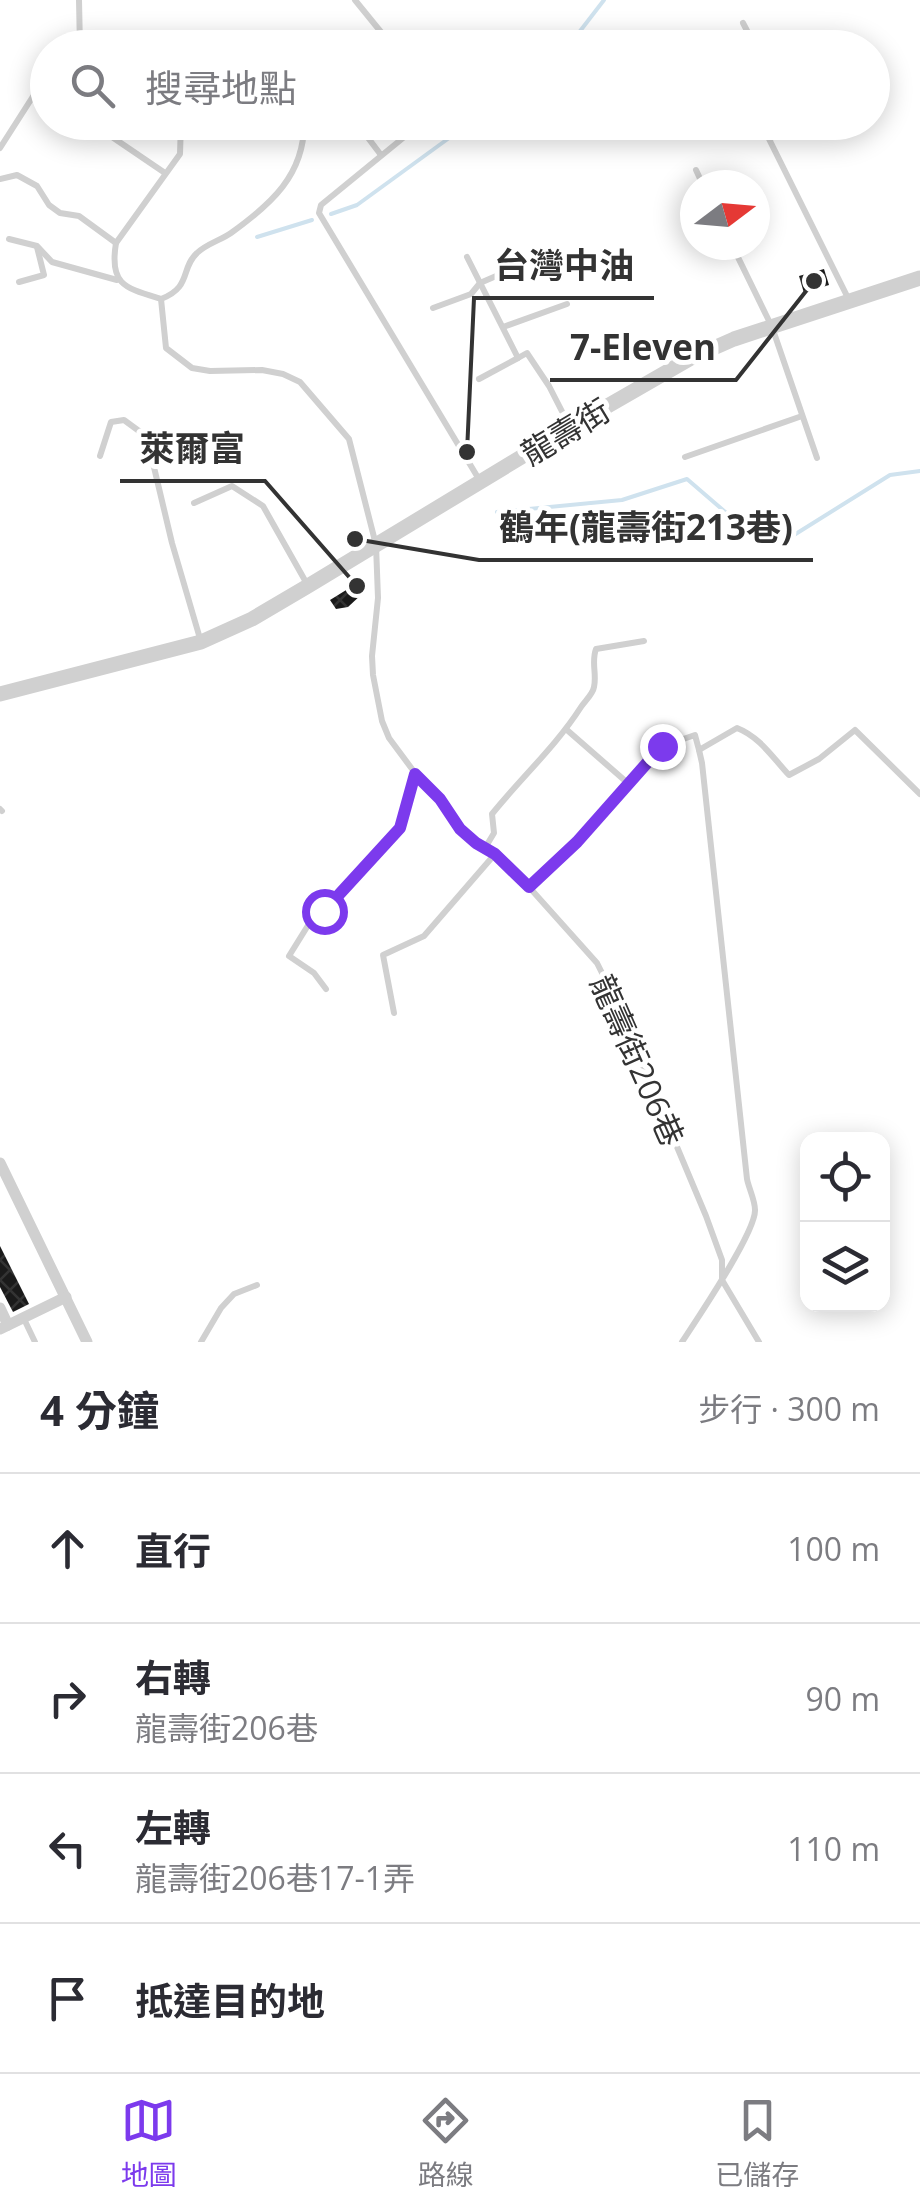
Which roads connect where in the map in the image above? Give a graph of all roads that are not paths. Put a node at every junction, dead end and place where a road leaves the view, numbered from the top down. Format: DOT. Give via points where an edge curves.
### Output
graph roads {
  1 [pos="79,0"];
  2 [pos="356,0"];
  3 [pos="744,23"];
  4 [pos="80,30"];
  5 [pos="380,30"];
  6 [pos="747,30"];
  7 [pos="30,102"];
  8 [pos="116,140"];
  9 [pos="180,140"];
  10 [pos="303,140"];
  11 [pos="370,140"];
  12 [pos="400,140"];
  13 [pos="770,140"];
  14 [pos="0,148"];
  15 [pos="382,156"];
  16 [pos="165,173"];
  17 [pos="0,179"];
  18 [pos="9,239"];
  19 [pos="116,243"];
  20 [pos="37,246"];
  21 [pos="467,257"];
  22 [pos="739,260"];
  23 [pos="524,264"];
  24 [pos="920,278"];
  25 [pos="118,280"];
  26 [pos="19,282"];
  27 [pos="480,283"];
  28 [pos="160,299"];
  29 [pos="850,301"];
  30 [pos="567,304"];
  31 [pos="433,308"];
  32 [pos="772,326"];
  33 [pos="503,328"];
  34 [pos="518,358"];
  35 [pos="479,379"];
  36 [pos="802,416"];
  37 [pos="570,428"];
  38 [pos="100,456"];
  39 [pos="685,457"];
  40 [pos="816,458"];
  41 [pos="480,481"];
  42 [pos="194,504"];
  43 [pos="376,545"];
  44 [pos="308,586"];
  45 [pos="644,641"];
  46 [pos="201,642"];
  47 [pos="0,694"];
  48 [pos="567,730"];
  49 [pos="699,750"];
  50 [pos="415,774"];
  51 [pos="630,785"];
  52 [pos="920,794"];
  53 [pos="485,848"];
  54 [pos="495,854"];
  55 [pos="529,887"];
  56 [pos="326,989"];
  57 [pos="394,1013"];
  58 [pos="2,1171"];
  59 [pos="722,1280"];
  60 [pos="257,1285"];
  61 [pos="66,1297"];
  62 [pos="0,1308"];
  63 [pos="24,1318"];
  64 [pos="4,1327"];
  65 [pos="35,1342"];
  66 [pos="87,1342"];
  67 [pos="201,1342"];
  68 [pos="682,1342"];
  69 [pos="758,1342"];
  1 -- 4 [label="lane"];
  2 -- 5 [label="lane"];
  3 -- 6 [label="lane"];
  7 -- 14 [label="lane"];
  8 -- 16 [label="lane"];
  9 -- 16 [label="lane" via="180,154"];
  10 -- 28 [label="lane" via="282,191 196,253 185,280"];
  11 -- 15 [label="lane"];
  12 -- 15 [label="lane"];
  13 -- 29 [label="lane"];
  15 -- 41 [label="lane" via="320,213"];
  16 -- 19 [label="lane"];
  17 -- 19 [label="lane" via="27,180 48,205 79,216"];
  18 -- 20 [label="lane"];
  19 -- 25 [label="lane"];
  20 -- 25 [label="lane" via="52,262"];
  20 -- 26 [label="lane" via="44,274"];
  21 -- 27 [label="lane"];
  22 -- 32 [label="lane"];
  23 -- 27 [label="lane"];
  24 -- 29 [label="street, 龍壽街"];
  25 -- 28 [label="lane"];
  27 -- 31 [label="lane" via="471,294"];
  27 -- 33 [label="lane"];
  28 -- 43 [label="lane, 龍壽街206巷" via="166,348 192,368 283,374 325,410 349,440"];
  29 -- 32 [label="street, 龍壽街"];
  30 -- 33 [label="lane"];
  32 -- 36 [label="lane"];
  32 -- 37 [label="street, 龍壽街" via="691,358"];
  33 -- 34 [label="lane"];
  34 -- 35 [label="lane"];
  34 -- 37 [label="lane" via="527,353"];
  36 -- 39 [label="lane"];
  36 -- 40 [label="lane"];
  37 -- 41 [label="street, 龍壽街"];
  38 -- 46 [label="lane" via="111,422 124,420 148,442"];
  41 -- 43 [label="street, 龍壽街"];
  42 -- 44 [label="lane" via="232,486 263,506"];
  43 -- 44 [label="street, 龍壽街"];
  43 -- 50 [label="lane, 龍壽街206巷" via="375,687 389,738"];
  44 -- 46 [label="street, 龍壽街"];
  45 -- 48 [label="lane" via="596,649 594,688"];
  46 -- 47 [label="street, 龍壽街"];
  48 -- 51 [label="lane"];
  48 -- 53 [label="lane" via="492,814 494,833"];
  49 -- 51 [label="lane" via="695,734 662,746"];
  49 -- 52 [label="lane" via="737,728 789,775 856,730"];
  49 -- 59 [label="lane" via="747,1179 756,1211"];
  50 -- 53 [label="lane, 龍壽街206巷" via="460,829"];
  50 -- 56 [label="lane" via="400,828 312,919 289,956"];
  51 -- 55 [label="lane"];
  53 -- 54 [label="lane, 龍壽街206巷"];
  54 -- 55 [label="lane, 龍壽街206巷"];
  54 -- 57 [label="lane" via="424,936 382,955"];
  55 -- 59 [label="lane, 龍壽街206巷" via="596,963 615,999 706,1216"];
  58 -- 61 [label="street"];
  59 -- 68 [label="lane"];
  59 -- 69 [label="lane, 龍壽街206巷"];
  60 -- 67 [label="lane" via="234,1294"];
  61 -- 63 [label="street"];
  61 -- 66 [label="street"];
  62 -- 64 [label="street"];
  63 -- 64 [label="street"];
  63 -- 65 [label="lane"];
}
